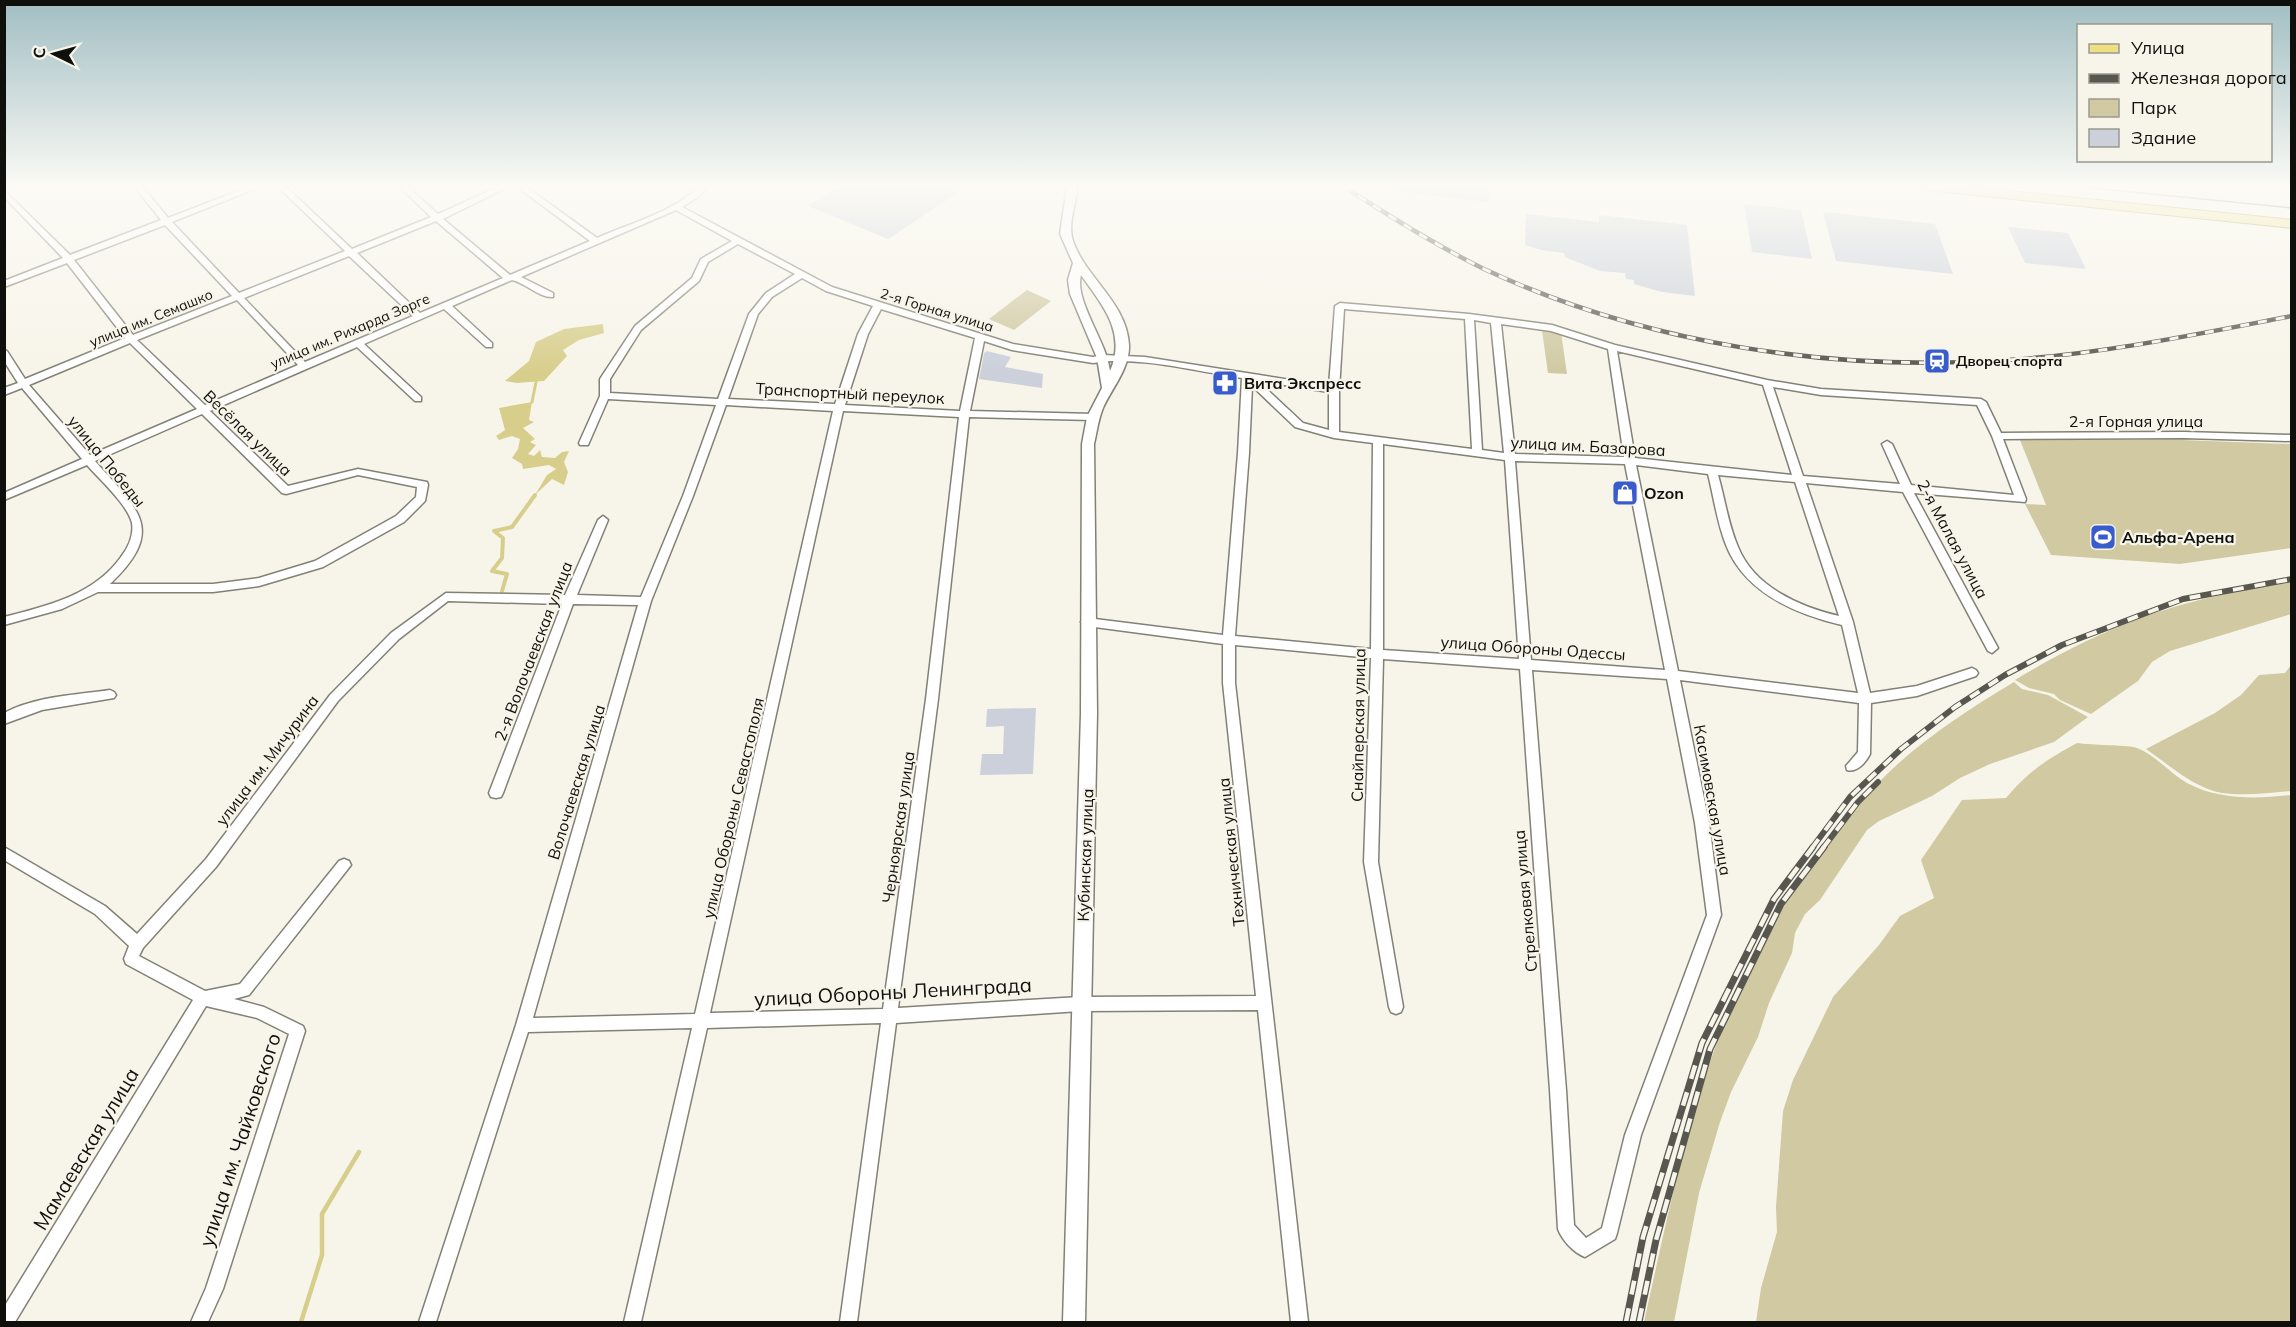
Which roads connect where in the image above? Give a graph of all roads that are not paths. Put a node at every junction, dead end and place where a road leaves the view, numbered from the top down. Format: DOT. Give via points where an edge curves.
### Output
graph roads {
  1 [pos="58,248"];
  2 [pos="95,248"];
  3 [pos="191,248"];
  4 [pos="346,248"];
  5 [pos="363,248"];
  6 [pos="473,248"];
  7 [pos="579,248"];
  8 [pos="726,248"];
  9 [pos="753,248"];
  10 [pos="1072,248"];
  11 [pos="351,253"];
  12 [pos="68,258"];
  13 [pos="1078,262"];
  14 [pos="800,275"];
  15 [pos="507,277"];
  16 [pos="4,284"];
  17 [pos="550,295"];
  18 [pos="238,298"];
  19 [pos="445,305"];
  20 [pos="878,306"];
  21 [pos="418,316"];
  22 [pos="1469,317"];
  23 [pos="1496,322"];
  24 [pos="980,338"];
  25 [pos="131,339"];
  26 [pos="358,343"];
  27 [pos="489,345"];
  28 [pos="1612,347"];
  29 [pos="4,353"];
  30 [pos="1103,358"];
  31 [pos="1120,358"];
  32 [pos="304,366"];
  33 [pos="1247,376"];
  34 [pos="1767,383"];
  35 [pos="24,385"];
  36 [pos="1334,390"];
  37 [pos="4,392"];
  38 [pos="1106,392"];
  39 [pos="605,396"];
  40 [pos="418,399"];
  41 [pos="723,402"];
  42 [pos="839,408"];
  43 [pos="202,411"];
  44 [pos="964,414"];
  45 [pos="1093,417"];
  46 [pos="1334,435"];
  47 [pos="1996,436"];
  48 [pos="2292,438"];
  49 [pos="1378,441"];
  50 [pos="584,443"];
  51 [pos="1887,444"];
  52 [pos="1478,453"];
  53 [pos="1510,457"];
  54 [pos="89,459"];
  55 [pos="1630,461"];
  56 [pos="1712,471"];
  57 [pos="1799,479"];
  58 [pos="1907,489"];
  59 [pos="4,497"];
  60 [pos="603,520"];
  61 [pos="96,588"];
  62 [pos="568,602"];
  63 [pos="645,602"];
  64 [pos="4,621"];
  65 [pos="1087,622"];
  66 [pos="1847,622"];
  67 [pos="1227,640"];
  68 [pos="1992,648"];
  69 [pos="1377,654"];
  70 [pos="1524,663"];
  71 [pos="1972,673"];
  72 [pos="1674,675"];
  73 [pos="110,694"];
  74 [pos="1865,699"];
  75 [pos="4,719"];
  76 [pos="1852,766"];
  77 [pos="496,793"];
  78 [pos="4,853"];
  79 [pos="344,865"];
  80 [pos="137,944"];
  81 [pos="202,998"];
  82 [pos="1264,1003"];
  83 [pos="1080,1004"];
  84 [pos="1396,1007"];
  85 [pos="888,1016"];
  86 [pos="701,1022"];
  87 [pos="523,1025"];
  88 [pos="1633,1135"];
  89 [pos="5,1323"];
  90 [pos="200,1323"];
  91 [pos="427,1323"];
  92 [pos="633,1323"];
  93 [pos="849,1323"];
  94 [pos="1074,1323"];
  95 [pos="1300,1323"];
  1 -- 12 [label="street, Весёлая улица"];
  2 -- 12 [label="street"];
  3 -- 18 [label="street"];
  4 -- 11 [label="street"];
  5 -- 11 [label="street, улица им. Семашко"];
  6 -- 15 [label="street"];
  7 -- 15 [label="street, улица им. Рихарда Зорге"];
  8 -- 39 [label="street" via="704,261 696,279 638,328 605,378"];
  9 -- 14 [label="street, 2-я Горная улица"];
  10 -- 13 [label="street, Кубинская улица"];
  11 -- 18 [label="street, улица им. Семашко"];
  11 -- 21 [label="street"];
  12 -- 16 [label="street"];
  12 -- 25 [label="street, Весёлая улица"];
  13 -- 30 [label="street, Кубинская улица" via="1076,294"];
  13 -- 31 [label="street, Кубинская улица" via="1120,329"];
  14 -- 20 [label="street, 2-я Горная улица" via="828,290"];
  14 -- 41 [label="street, Волочаевская улица" via="769,295 754,314"];
  15 -- 17 [label="street" via="520,279"];
  15 -- 19 [label="street, улица им. Рихарда Зорге"];
  18 -- 25 [label="street, улица им. Семашко"];
  18 -- 32 [label="street"];
  19 -- 21 [label="street, улица им. Рихарда Зорге"];
  19 -- 27 [label="street"];
  20 -- 24 [label="street, 2-я Горная улица"];
  20 -- 42 [label="street, улица Обороны Севастополя" via="863,334"];
  21 -- 26 [label="street, улица им. Рихарда Зорге"];
  22 -- 23 [label="street"];
  22 -- 36 [label="street" via="1340,306"];
  22 -- 52 [label="street"];
  23 -- 28 [label="street" via="1552,328"];
  23 -- 53 [label="street, Стрелковая улица"];
  24 -- 30 [label="street, 2-я Горная улица" via="1058,356"];
  24 -- 44 [label="street, Черноярская улица"];
  25 -- 35 [label="street, улица им. Семашко"];
  25 -- 43 [label="street, Весёлая улица"];
  26 -- 32 [label="street, улица им. Рихарда Зорге"];
  26 -- 40 [label="street"];
  28 -- 34 [label="street"];
  28 -- 55 [label="street, Касимовская улица"];
  29 -- 35 [label="street, улица Победы"];
  30 -- 31 [label="street, 2-я Горная улица"];
  30 -- 38 [label="street, Кубинская улица"];
  31 -- 33 [label="street"];
  31 -- 38 [label="street, Кубинская улица"];
  32 -- 43 [label="street, улица им. Рихарда Зорге"];
  33 -- 36 [label="street"];
  33 -- 46 [label="street, улица им. Базарова" via="1299,425"];
  33 -- 67 [label="street, Техническая улица" via="1247,433"];
  34 -- 47 [label="street" via="1821,392 1982,402"];
  34 -- 57 [label="street"];
  35 -- 37 [label="street, улица им. Семашко"];
  35 -- 54 [label="street, улица Победы"];
  36 -- 46 [label="street"];
  38 -- 45 [label="street, Кубинская улица"];
  39 -- 41 [label="street, Транспортный переулок"];
  39 -- 50 [label="street"];
  41 -- 42 [label="street, Транспортный переулок"];
  41 -- 63 [label="street, Волочаевская улица"];
  42 -- 44 [label="street, Транспортный переулок"];
  42 -- 86 [label="street, улица Обороны Севастополя"];
  43 -- 54 [label="street, улица им. Рихарда Зорге"];
  43 -- 61 [label="street, Весёлая улица" via="286,490 358,472 423,485 422,498 400,519 319,564 259,582 213,588"];
  44 -- 45 [label="street, Транспортный переулок"];
  44 -- 85 [label="street, Черноярская улица" via="932,699"];
  45 -- 65 [label="street, Кубинская улица" via="1088,444"];
  46 -- 49 [label="street, улица им. Базарова"];
  47 -- 48 [label="street, 2-я Горная улица"];
  47 -- 58 [label="street, улица им. Базарова" via="2021,499"];
  49 -- 52 [label="street, улица им. Базарова"];
  49 -- 69 [label="street, Снайперская улица"];
  51 -- 58 [label="street, 2-я Малая улица"];
  52 -- 53 [label="street, улица им. Базарова"];
  53 -- 55 [label="street, улица им. Базарова"];
  53 -- 70 [label="street, Стрелковая улица"];
  54 -- 59 [label="street, улица им. Рихарда Зорге"];
  54 -- 61 [label="street, улица Победы" via="137,522 135,544 125,562"];
  55 -- 56 [label="street, улица им. Базарова"];
  55 -- 72 [label="street, Касимовская улица"];
  56 -- 57 [label="street, улица им. Базарова"];
  56 -- 66 [label="street" via="1736,556 1761,586 1823,617"];
  57 -- 58 [label="street, улица им. Базарова"];
  57 -- 66 [label="street"];
  58 -- 68 [label="street, 2-я Малая улица"];
  60 -- 62 [label="street, 2-я Волочаевская улица"];
  61 -- 64 [label="street" via="59,606"];
  62 -- 63 [label="street"];
  62 -- 77 [label="street, 2-я Волочаевская улица"];
  62 -- 80 [label="street, улица им. Мичурина" via="446,597 395,636 334,698 211,862"];
  63 -- 87 [label="street, Волочаевская улица"];
  65 -- 67 [label="street, улица Обороны Одессы"];
  65 -- 83 [label="street, Кубинская улица" via="1089,713"];
  66 -- 74 [label="street"];
  67 -- 69 [label="street, улица Обороны Одессы"];
  67 -- 82 [label="street, Техническая улица"];
  69 -- 70 [label="street, улица Обороны Одессы"];
  69 -- 84 [label="street, Снайперская улица" via="1371,862"];
  70 -- 72 [label="street, улица Обороны Одессы"];
  70 -- 88 [label="street, Стрелковая улица" via="1566,1229 1586,1249 1609,1233"];
  71 -- 74 [label="street, улица Обороны Одессы" via="1917,691"];
  72 -- 74 [label="street, улица Обороны Одессы"];
  72 -- 88 [label="street, Касимовская улица" via="1702,823 1714,915"];
  73 -- 75 [label="street" via="14,713"];
  74 -- 76 [label="street" via="1864,754"];
  78 -- 80 [label="street" via="100,910"];
  79 -- 81 [label="street" via="244,990"];
  80 -- 81 [label="street, улица им. Мичурина" via="131,959"];
  81 -- 89 [label="street, Мамаевская улица"];
  81 -- 90 [label="street, улица им. Чайковского" via="259,1012 298,1031"];
  82 -- 83 [label="street, улица Обороны Ленинграда"];
  82 -- 95 [label="street, Техническая улица"];
  83 -- 85 [label="street, улица Обороны Ленинграда"];
  83 -- 94 [label="street, Кубинская улица"];
  85 -- 86 [label="street, улица Обороны Ленинграда"];
  85 -- 93 [label="street, Черноярская улица"];
  86 -- 87 [label="street, улица Обороны Ленинграда"];
  86 -- 92 [label="street, улица Обороны Севастополя"];
  87 -- 91 [label="street, Волочаевская улица"];
}
